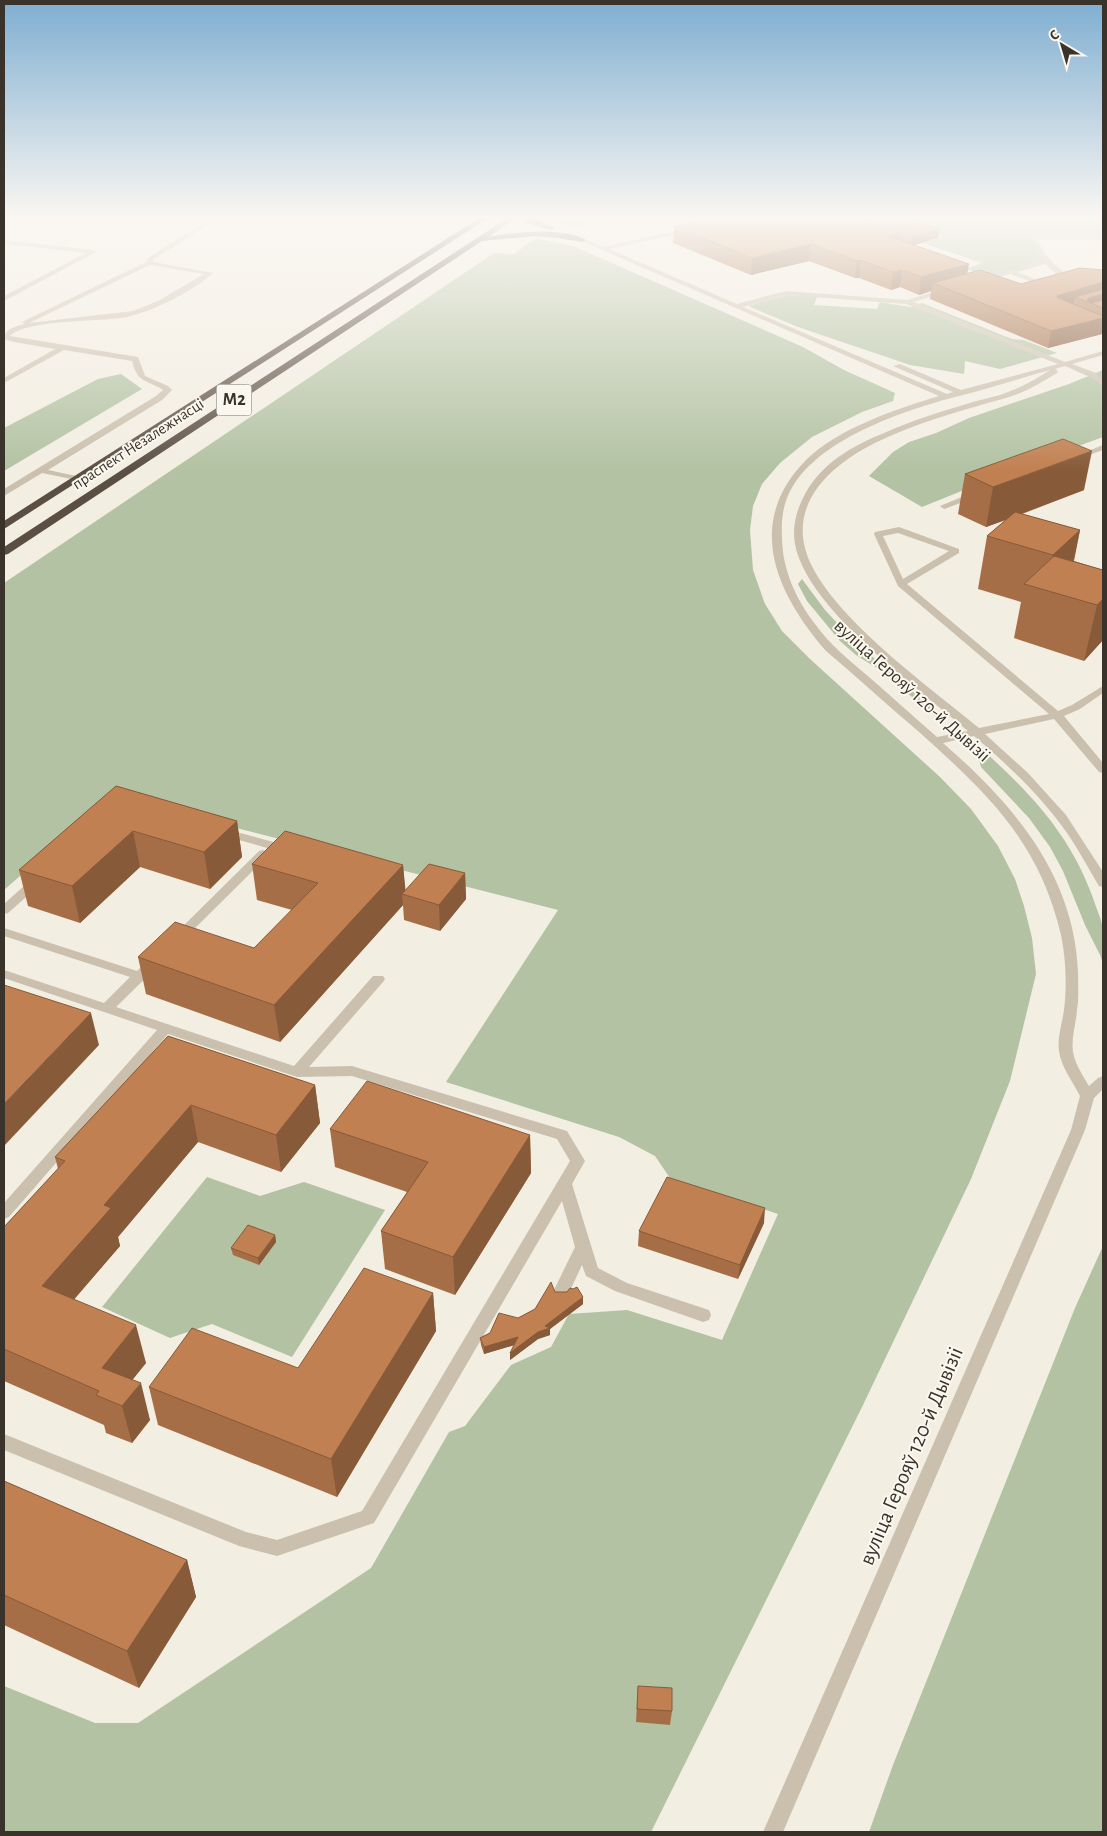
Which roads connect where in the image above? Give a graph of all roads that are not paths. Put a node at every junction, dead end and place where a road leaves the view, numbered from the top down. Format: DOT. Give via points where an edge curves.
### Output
graph roads {
  1 [pos="71,301"];
  2 [pos="160,301"];
  3 [pos="356,301"];
  4 [pos="386,301"];
  5 [pos="725,301"];
  6 [pos="758,301"];
  7 [pos="889,301"];
  8 [pos="912,301"];
  9 [pos="907,302"];
  10 [pos="738,306"];
  11 [pos="11,330"];
  12 [pos="801,332"];
  13 [pos="62,348"];
  14 [pos="1103,353"];
  15 [pos="1065,364"];
  16 [pos="4,381"];
  17 [pos="1103,384"];
  18 [pos="961,392"];
  19 [pos="946,396"];
  20 [pos="975,404"];
  21 [pos="1103,447"];
  22 [pos="1069,460"];
  23 [pos="39,470"];
  24 [pos="78,479"];
  25 [pos="4,492"];
  26 [pos="983,492"];
  27 [pos="944,506"];
  28 [pos="4,526"];
  29 [pos="4,552"];
  30 [pos="901,584"];
  31 [pos="1103,689"];
  32 [pos="1057,715"];
  33 [pos="977,734"];
  34 [pos="935,741"];
  35 [pos="1103,770"];
  36 [pos="208,828"];
  37 [pos="272,845"];
  38 [pos="1087,852"];
  39 [pos="300,853"];
  40 [pos="1103,868"];
  41 [pos="50,870"];
  42 [pos="1103,884"];
  43 [pos="4,910"];
  44 [pos="4,932"];
  45 [pos="4,974"];
  46 [pos="140,976"];
  47 [pos="378,979"];
  48 [pos="105,1009"];
  49 [pos="165,1029"];
  50 [pos="297,1072"];
  51 [pos="1103,1081"];
  52 [pos="1095,1096"];
  53 [pos="565,1185"];
  54 [pos="4,1213"];
  55 [pos="583,1248"];
  56 [pos="561,1292"];
  57 [pos="703,1315"];
  58 [pos="4,1442"];
  59 [pos="773,1832"];
  1 -- 11 [label="street"];
  2 -- 11 [label="street" via="142,311"];
  3 -- 24 [label="highway, праспект Незалежнасці / М2"];
  4 -- 29 [label="highway, праспект Незалежнасці / М2"];
  5 -- 10 [label="street"];
  6 -- 10 [label="street"];
  7 -- 9 [label="street"];
  8 -- 9 [label="street"];
  9 -- 15 [label="street"];
  10 -- 12 [label="street"];
  11 -- 13 [label="street" via="6,337"];
  12 -- 18 [label="street" via="863,352"];
  12 -- 19 [label="street"];
  13 -- 16 [label="street"];
  13 -- 23 [label="street" via="135,360 139,375 163,384 168,390"];
  14 -- 15 [label="street, вуліца Герояў 120-й Дывізіі"];
  15 -- 17 [label="street" via="1093,375"];
  15 -- 18 [label="street, вуліца Герояў 120-й Дывізіі"];
  15 -- 20 [label="street, вуліца Герояў 120-й Дывізіі" via="1022,390"];
  18 -- 19 [label="street, вуліца Герояў 120-й Дывізіі"];
  18 -- 20 [label="street"];
  19 -- 20 [label="street"];
  19 -- 34 [label="street, вуліца Герояў 120-й Дывізіі" via="868,425 818,454 788,487 780,505 775,538 789,590 810,627 830,649"];
  20 -- 33 [label="street, вуліца Герояў 120-й Дывізіі" via="870,442 833,465 812,488 802,509 798,529 812,574 830,600 875,647"];
  21 -- 22 [label="street"];
  23 -- 24 [label="street"];
  23 -- 25 [label="street"];
  24 -- 28 [label="highway, праспект Незалежнасці / М2"];
  26 -- 27 [label="street"];
  30 -- 30 [label="street" via="878,534 899,530 956,551"];
  30 -- 32 [label="street"];
  31 -- 32 [label="street"];
  32 -- 33 [label="street"];
  32 -- 35 [label="street"];
  33 -- 34 [label="street"];
  33 -- 38 [label="street, вуліца Герояў 120-й Дывізіі" via="1042,793"];
  34 -- 52 [label="street, вуліца Герояў 120-й Дывізіі" via="972,773 1012,816 1049,876 1062,912 1071,966 1066,1053"];
  36 -- 37 [label="street"];
  37 -- 39 [label="street"];
  37 -- 46 [label="street"];
  38 -- 40 [label="street"];
  38 -- 42 [label="street, вуліца Герояў 120-й Дывізіі"];
  41 -- 43 [label="street"];
  44 -- 46 [label="street"];
  45 -- 48 [label="street"];
  46 -- 48 [label="street"];
  47 -- 50 [label="street"];
  48 -- 49 [label="street"];
  49 -- 50 [label="street"];
  49 -- 54 [label="street"];
  50 -- 53 [label="street" via="352,1070 562,1134 578,1161"];
  51 -- 52 [label="street"];
  52 -- 59 [label="street, вуліца Герояў 120-й Дывізіі"];
  53 -- 55 [label="street"];
  53 -- 58 [label="street" via="368,1517 277,1548 245,1540"];
  55 -- 56 [label="street"];
  55 -- 57 [label="street" via="592,1272 621,1287"];
}
